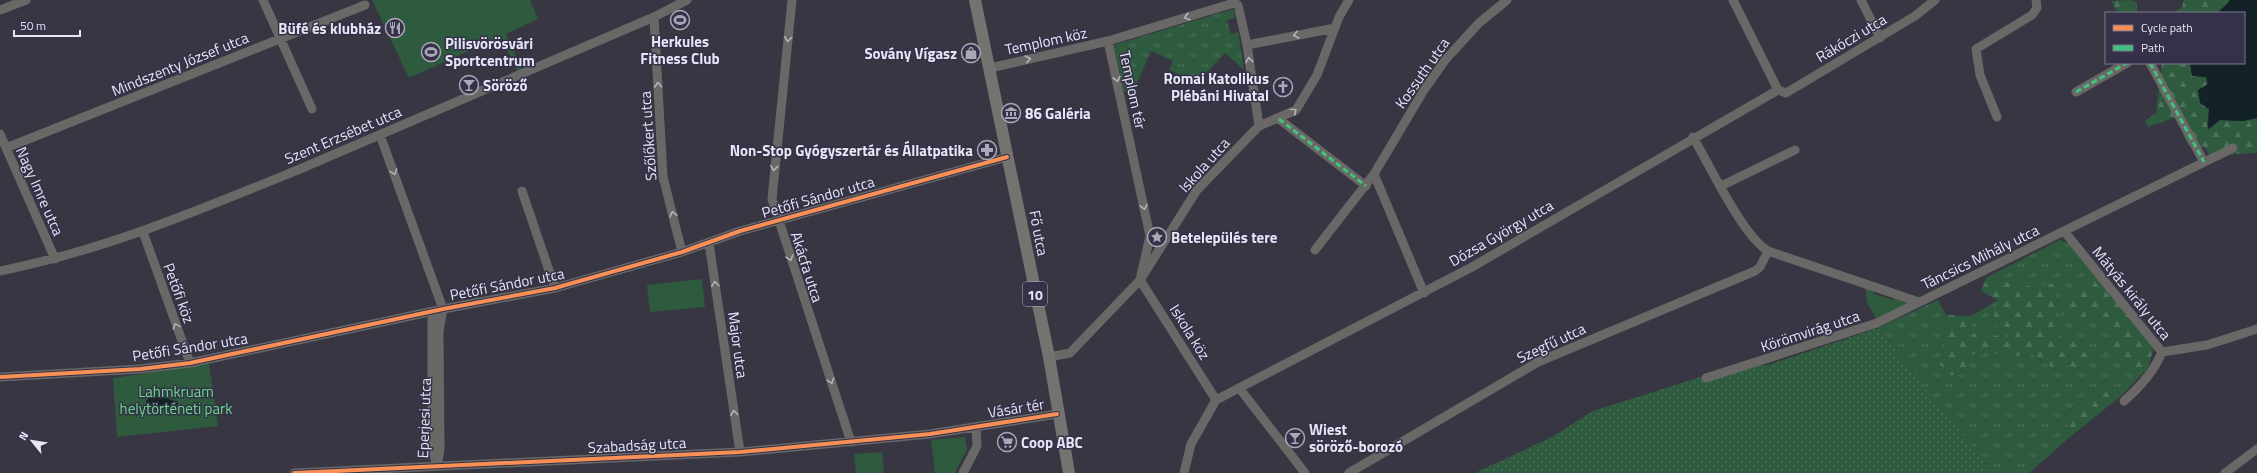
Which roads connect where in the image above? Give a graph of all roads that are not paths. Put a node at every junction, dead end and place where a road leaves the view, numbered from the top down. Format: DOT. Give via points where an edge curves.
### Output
graph roads {
  1 [pos="26,0"];
  2 [pos="263,0"];
  3 [pos="687,0"];
  4 [pos="792,0"];
  5 [pos="975,0"];
  6 [pos="1349,0"];
  7 [pos="1507,0"];
  8 [pos="1733,0"];
  9 [pos="1861,0"];
  10 [pos="1935,0"];
  11 [pos="2036,0"];
  12 [pos="365,5"];
  13 [pos="0,10"];
  14 [pos="654,17"];
  15 [pos="1335,28"];
  16 [pos="280,38"];
  17 [pos="1880,38"];
  18 [pos="1108,41"];
  19 [pos="1247,45"];
  20 [pos="2126,64"];
  21 [pos="2151,64"];
  22 [pos="990,68"];
  23 [pos="1778,90"];
  24 [pos="2076,92"];
  25 [pos="312,109"];
  26 [pos="1997,117"];
  27 [pos="1279,119"];
  28 [pos="1259,126"];
  29 [pos="0,134"];
  30 [pos="380,135"];
  31 [pos="1693,137"];
  32 [pos="6,148"];
  33 [pos="2233,148"];
  34 [pos="1795,150"];
  35 [pos="1007,157"];
  36 [pos="2204,162"];
  37 [pos="1374,174"];
  38 [pos="1366,186"];
  39 [pos="1721,186"];
  40 [pos="522,191"];
  41 [pos="777,220"];
  42 [pos="2064,230"];
  43 [pos="143,232"];
  44 [pos="709,243"];
  45 [pos="1315,250"];
  46 [pos="1768,251"];
  47 [pos="682,252"];
  48 [pos="55,259"];
  49 [pos="0,271"];
  50 [pos="1140,280"];
  51 [pos="555,288"];
  52 [pos="1424,293"];
  53 [pos="1918,302"];
  54 [pos="443,309"];
  55 [pos="2257,329"];
  56 [pos="2162,352"];
  57 [pos="1048,357"];
  58 [pos="190,362"];
  59 [pos="0,377"];
  60 [pos="1706,378"];
  61 [pos="1240,389"];
  62 [pos="1216,400"];
  63 [pos="2124,401"];
  64 [pos="1057,414"];
  65 [pos="978,427"];
  66 [pos="851,442"];
  67 [pos="2257,449"];
  68 [pos="740,452"];
  69 [pos="437,466"];
  70 [pos="419,470"];
  71 [pos="294,473"];
  72 [pos="963,473"];
  73 [pos="1069,473"];
  74 [pos="1184,473"];
  75 [pos="1305,473"];
  76 [pos="1349,473"];
  77 [pos="2224,473"];
  1 -- 13 [label="street"];
  2 -- 16 [label="street"];
  3 -- 14 [label="street, Szent Erzsébet utca"];
  4 -- 41 [label="street, Akácfa utca, one-way" via="772,182 772,200"];
  5 -- 22 [label="main road, Fő utca / 10"];
  6 -- 15 [label="street, Iskola utca"];
  7 -- 37 [label="street, Kossuth utca" via="1479,23 1446,59 1424,90"];
  8 -- 23 [label="street"];
  9 -- 17 [label="street"];
  10 -- 17 [label="street, Rákóczi utca" via="1926,9"];
  11 -- 26 [label="street" via="2037,8 2032,15 1976,49 1980,75"];
  12 -- 16 [label="street, Mindszenty József utca"];
  14 -- 30 [label="street, Szent Erzsébet utca"];
  47 -- 14 [label="street, Szőlőkert utca, one-way" via="663,177"];
  15 -- 19 [label="street, one-way"];
  27 -- 15 [label="street, Iskola utca, one-way" via="1296,110 1303,101 1317,75"];
  16 -- 25 [label="street"];
  16 -- 32 [label="street, Mindszenty József utca"];
  17 -- 23 [label="street, Rákóczi utca" via="1786,93"];
  19 -- 18 [label="street, Templom tér, one-way" via="1238,5 1234,3"];
  22 -- 18 [label="street, Templom köz, one-way"];
  18 -- 50 [label="street, Templom tér, one-way" via="1150,236"];
  28 -- 19 [label="street, Templom tér, one-way"];
  20 -- 24 [label="street"];
  21 -- 36 [label="street"];
  22 -- 35 [label="main road, Fő utca / 10"];
  23 -- 31 [label="street, Dózsa György utca"];
  27 -- 28 [label="street, Iskola utca"];
  27 -- 38 [label="street"];
  28 -- 50 [label="street, Iskola utca" via="1197,190"];
  29 -- 32 [label="street, Nagy Imre utca"];
  30 -- 43 [label="street, Szent Erzsébet utca"];
  30 -- 54 [label="street, one-way"];
  31 -- 39 [label="street, Táncsics Mihály utca"];
  31 -- 52 [label="street, Dózsa György utca"];
  32 -- 48 [label="street, Nagy Imre utca"];
  33 -- 36 [label="street, Táncsics Mihály utca"];
  34 -- 39 [label="street"];
  35 -- 41 [label="street, Petőfi Sándor utca"];
  35 -- 57 [label="main road, Fő utca / 10"];
  36 -- 42 [label="street, Táncsics Mihály utca"];
  37 -- 38 [label="street, Kossuth utca"];
  37 -- 52 [label="street"];
  38 -- 45 [label="street, Kossuth utca"];
  39 -- 46 [label="street, Táncsics Mihály utca" via="1755,241"];
  40 -- 51 [label="street"];
  41 -- 44 [label="street, Petőfi Sándor utca"];
  41 -- 66 [label="street, Akácfa utca, one-way"];
  42 -- 53 [label="street, Táncsics Mihály utca"];
  42 -- 56 [label="street, Mátyás király utca"];
  43 -- 48 [label="street, Szent Erzsébet utca"];
  58 -- 43 [label="street, Petőfi köz, one-way"];
  44 -- 47 [label="street, Petőfi Sándor utca"];
  68 -- 44 [label="street, Major utca, one-way"];
  46 -- 53 [label="street, Táncsics Mihály utca"];
  46 -- 76 [label="street, Szegfű utca" via="1760,267 1755,271 1538,362"];
  47 -- 51 [label="street, Petőfi Sándor utca"];
  48 -- 49 [label="street, Szent Erzsébet utca"];
  50 -- 57 [label="street, Iskola utca" via="1070,353"];
  50 -- 62 [label="street, Iskola köz"];
  51 -- 54 [label="street, Petőfi Sándor utca"];
  52 -- 61 [label="street, Dózsa György utca"];
  53 -- 60 [label="street, Körömvirág utca" via="1877,323"];
  54 -- 58 [label="street, Petőfi Sándor utca"];
  54 -- 69 [label="street, Eperjesi utca" via="432,319 432,448"];
  55 -- 56 [label="street, Mátyás király utca" via="2207,345"];
  56 -- 63 [label="street" via="2141,387"];
  57 -- 64 [label="main road, Fő utca / 10"];
  58 -- 59 [label="street, Petőfi Sándor utca" via="140,369"];
  61 -- 62 [label="street, Dózsa György utca"];
  61 -- 75 [label="street"];
  62 -- 74 [label="street" via="1192,444"];
  64 -- 65 [label="street, Vásár tér"];
  64 -- 73 [label="main road, Fő utca / 10"];
  65 -- 66 [label="street, Szabadság utca"];
  65 -- 72 [label="street, Vásár tér" via="977,446"];
  66 -- 68 [label="street, Szabadság utca"];
  67 -- 77 [label="street"];
  68 -- 69 [label="street, Szabadság utca"];
  69 -- 70 [label="street, Szabadság utca"];
  70 -- 71 [label="street, Szabadság utca"];
}
